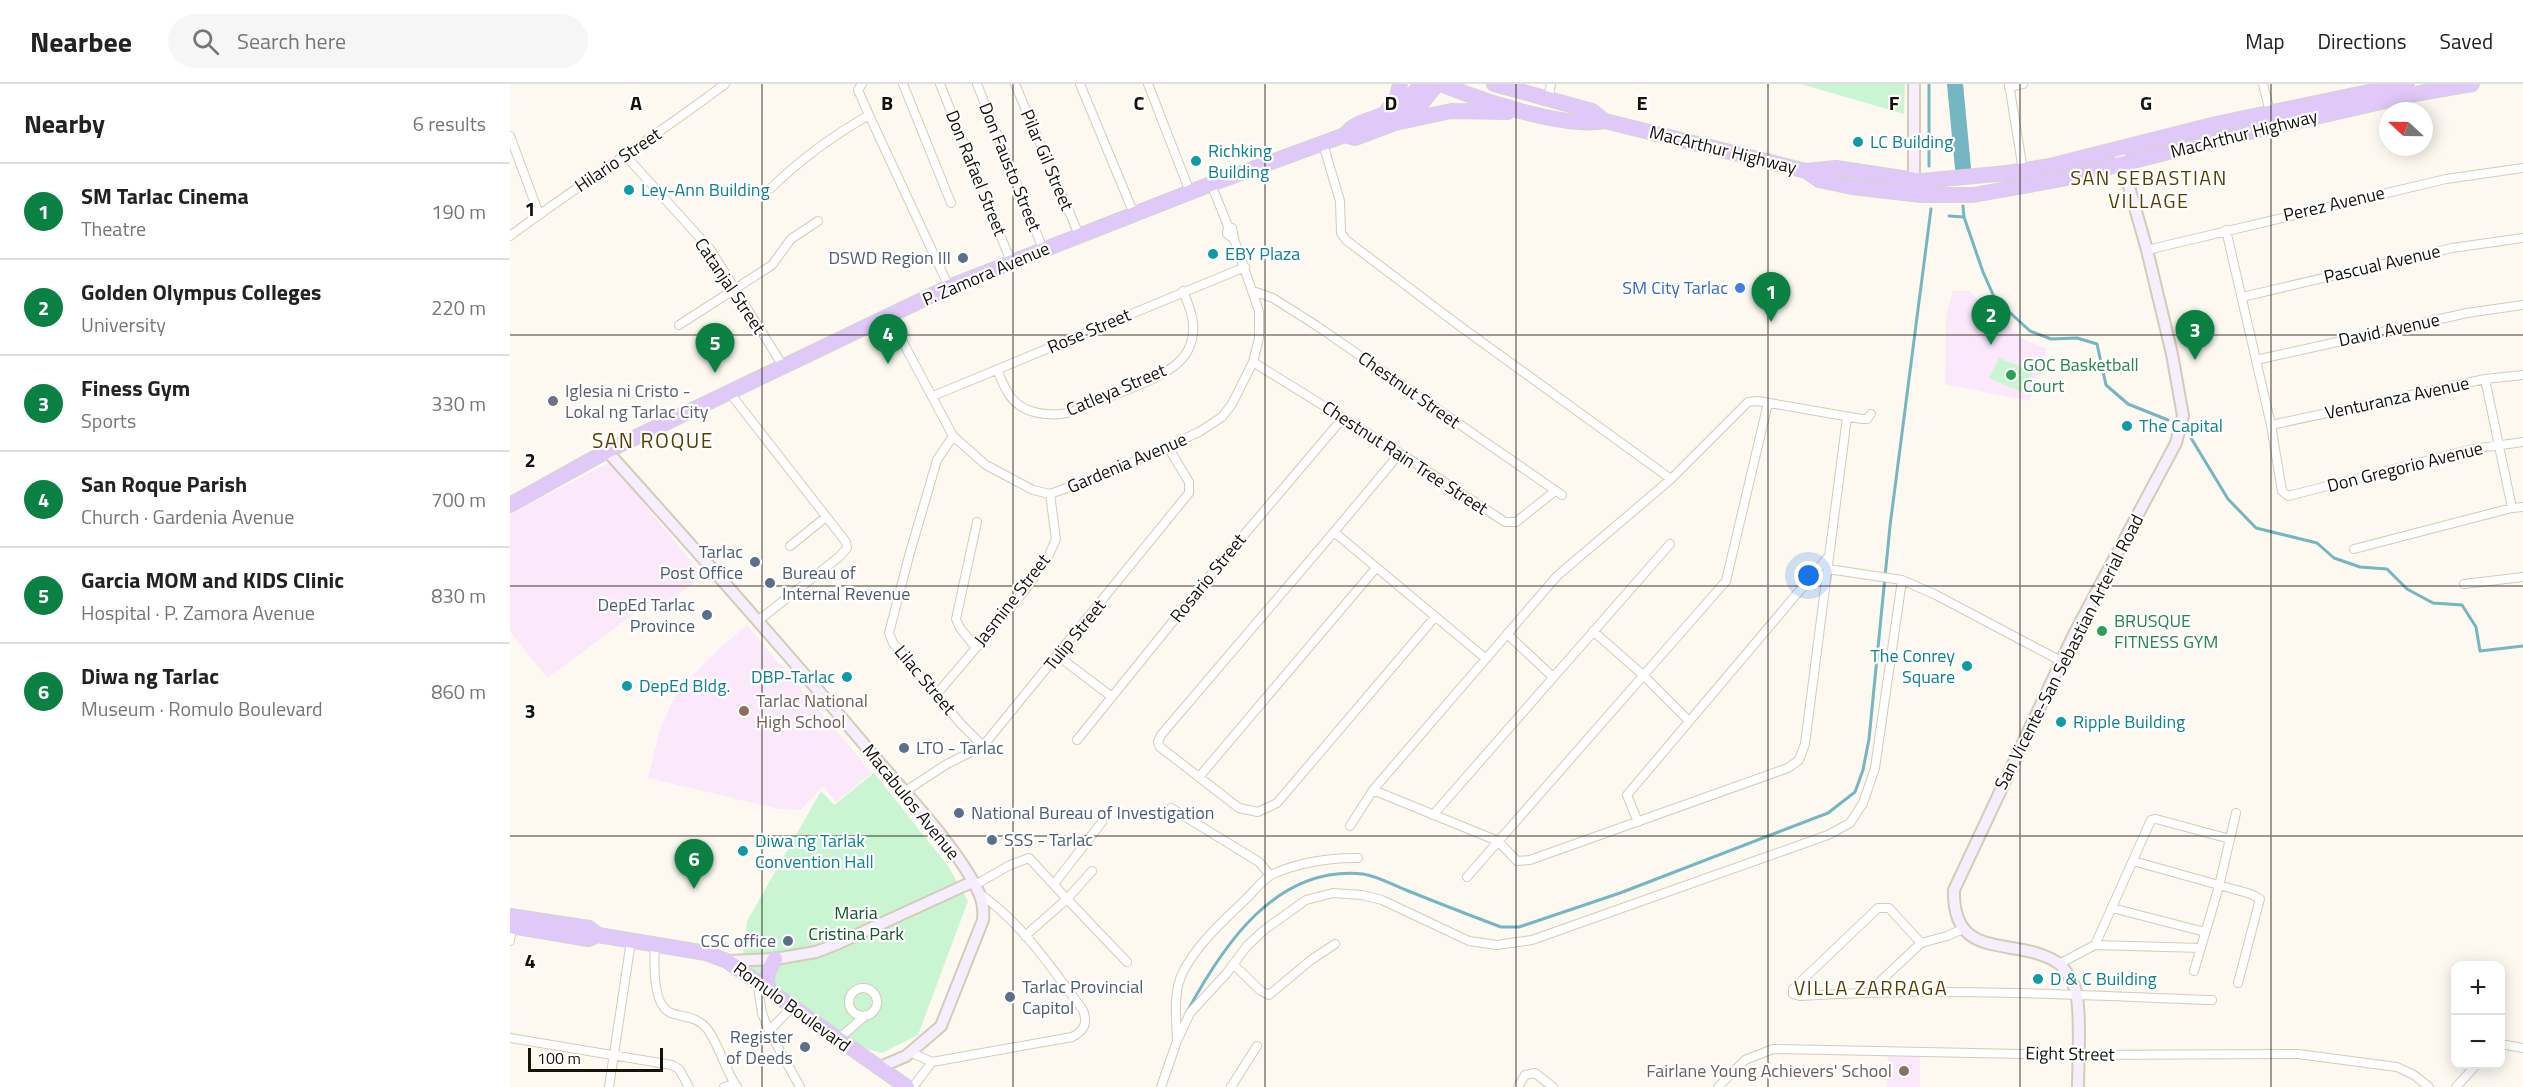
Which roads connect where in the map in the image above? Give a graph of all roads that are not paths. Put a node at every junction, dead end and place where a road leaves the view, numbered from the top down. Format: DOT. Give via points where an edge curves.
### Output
graph roads {
  1 [pos="725,84"];
  2 [pos="862,84"];
  3 [pos="903,84"];
  4 [pos="940,84"];
  5 [pos="976,84"];
  6 [pos="1015,84"];
  7 [pos="1080,84"];
  8 [pos="1148,84"];
  9 [pos="1400,84"];
  10 [pos="1422,84"];
  11 [pos="1439,84"];
  12 [pos="1494,84"];
  13 [pos="1551,84"];
  14 [pos="1914,84"];
  15 [pos="2023,84"];
  16 [pos="2263,84"];
  17 [pos="2407,84"];
  18 [pos="2472,84"];
  19 [pos="2009,86"];
  20 [pos="1548,100"];
  21 [pos="1530,112"];
  22 [pos="2270,112"];
  23 [pos="869,115"];
  24 [pos="1390,118"];
  25 [pos="1605,121"];
  26 [pos="510,136"];
  27 [pos="1323,144"];
  28 [pos="2118,148"];
  29 [pos="625,155"];
  30 [pos="2123,164"];
  31 [pos="2523,168"];
  32 [pos="2023,170"];
  33 [pos="1806,171"];
  34 [pos="1914,180"];
  35 [pos="1211,184"];
  36 [pos="771,189"];
  37 [pos="1190,192"];
  38 [pos="951,203"];
  39 [pos="539,214"];
  40 [pos="1134,214"];
  41 [pos="818,221"];
  42 [pos="2226,231"];
  43 [pos="1079,235"];
  44 [pos="510,236"];
  45 [pos="2523,238"];
  46 [pos="1042,249"];
  47 [pos="2146,250"];
  48 [pos="1011,262"];
  49 [pos="1245,267"];
  50 [pos="949,287"];
  51 [pos="736,289"];
  52 [pos="1183,291"];
  53 [pos="1253,291"];
  54 [pos="2242,297"];
  55 [pos="2523,305"];
  56 [pos="889,316"];
  57 [pos="679,324"];
  58 [pos="2256,360"];
  59 [pos="1253,362"];
  60 [pos="783,366"];
  61 [pos="997,370"];
  62 [pos="2523,375"];
  63 [pos="2485,380"];
  64 [pos="729,392"];
  65 [pos="933,396"];
  66 [pos="1768,403"];
  67 [pos="1871,414"];
  68 [pos="1847,417"];
  69 [pos="1342,419"];
  70 [pos="2271,425"];
  71 [pos="953,436"];
  72 [pos="2523,442"];
  73 [pos="2498,445"];
  74 [pos="1168,447"];
  75 [pos="607,451"];
  76 [pos="1400,453"];
  77 [pos="1671,478"];
  78 [pos="1559,493"];
  79 [pos="1050,494"];
  80 [pos="510,505"];
  81 [pos="2523,507"];
  82 [pos="2512,508"];
  83 [pos="826,517"];
  84 [pos="977,522"];
  85 [pos="1334,532"];
  86 [pos="1670,544"];
  87 [pos="790,546"];
  88 [pos="2354,549"];
  89 [pos="1828,557"];
  90 [pos="1377,568"];
  91 [pos="1828,569"];
  92 [pos="2523,577"];
  93 [pos="1899,579"];
  94 [pos="2464,584"];
  95 [pos="1435,617"];
  96 [pos="759,620"];
  97 [pos="1593,631"];
  98 [pos="1507,634"];
  99 [pos="976,648"];
  100 [pos="1058,656"];
  101 [pos="1485,658"];
  102 [pos="2061,661"];
  103 [pos="1643,675"];
  104 [pos="1553,677"];
  105 [pos="936,694"];
  106 [pos="1112,697"];
  107 [pos="1689,721"];
  108 [pos="1077,740"];
  109 [pos="983,746"];
  110 [pos="1199,777"];
  111 [pos="1373,790"];
  112 [pos="904,792"];
  113 [pos="1171,807"];
  114 [pos="2236,813"];
  115 [pos="1432,815"];
  116 [pos="1102,822"];
  117 [pos="1638,822"];
  118 [pos="1350,826"];
  119 [pos="2230,840"];
  120 [pos="1498,841"];
  121 [pos="1358,858"];
  122 [pos="2133,861"];
  123 [pos="1092,871"];
  124 [pos="1270,875"];
  125 [pos="1467,877"];
  126 [pos="1054,885"];
  127 [pos="2219,886"];
  128 [pos="975,887"];
  129 [pos="1067,898"];
  130 [pos="2112,908"];
  131 [pos="511,921"];
  132 [pos="1963,928"];
  133 [pos="2205,932"];
  134 [pos="1025,936"];
  135 [pos="510,941"];
  136 [pos="631,941"];
  137 [pos="1921,943"];
  138 [pos="655,944"];
  139 [pos="1335,944"];
  140 [pos="2095,945"];
  141 [pos="2201,948"];
  142 [pos="775,959"];
  143 [pos="727,961"];
  144 [pos="1127,962"];
  145 [pos="1233,964"];
  146 [pos="2059,964"];
  147 [pos="2194,971"];
  148 [pos="757,980"];
  149 [pos="2238,983"];
  150 [pos="769,990"];
  151 [pos="1869,992"];
  152 [pos="2077,994"];
  153 [pos="2212,1000"];
  154 [pos="792,1007"];
  155 [pos="865,1016"];
  156 [pos="769,1031"];
  157 [pos="510,1038"];
  158 [pos="837,1040"];
  159 [pos="1177,1041"];
  160 [pos="2505,1045"];
  161 [pos="1257,1046"];
  162 [pos="2523,1048"];
  163 [pos="910,1052"];
  164 [pos="2078,1055"];
  165 [pos="613,1056"];
  166 [pos="932,1062"];
  167 [pos="878,1068"];
  168 [pos="2473,1069"];
  169 [pos="736,1085"];
  170 [pos="609,1087"];
  171 [pos="689,1087"];
  172 [pos="724,1087"];
  173 [pos="800,1087"];
  174 [pos="907,1087"];
  175 [pos="914,1087"];
  176 [pos="1161,1087"];
  177 [pos="1231,1087"];
  178 [pos="1518,1087"];
  179 [pos="1553,1087"];
  180 [pos="1718,1087"];
  181 [pos="2078,1087"];
  182 [pos="2429,1087"];
  183 [pos="2456,1087"];
  1 -- 29 [label="street, Hilario Street"];
  2 -- 23 [label="street" via="858,90"];
  3 -- 38 [label="street"];
  4 -- 48 [label="street, Don Rafael Street"];
  5 -- 46 [label="street, Don Fausto Street"];
  6 -- 43 [label="street, Pilar Gil Street"];
  7 -- 40 [label="street"];
  8 -- 37 [label="street"];
  9 -- 24 [label="highway"];
  10 -- 24 [label="highway, P. Zamora Avenue"];
  11 -- 21 [label="highway, MacArthur Highway"];
  11 -- 24 [label="highway, P. Zamora Avenue" via="1417,109"];
  12 -- 20 [label="highway, MacArthur Highway"];
  13 -- 20 [label="street"];
  14 -- 34 [label="street"];
  15 -- 19 [label="street"];
  16 -- 22 [label="street"];
  17 -- 22 [label="highway, MacArthur Highway"];
  18 -- 30 [label="highway, MacArthur Highway"];
  19 -- 32 [label="street"];
  20 -- 25 [label="highway, MacArthur Highway" via="1592,111"];
  21 -- 24 [label="highway" via="1451,111"];
  21 -- 25 [label="highway, MacArthur Highway" via="1590,124"];
  22 -- 28 [label="highway, MacArthur Highway"];
  23 -- 36 [label="street" via="799,160"];
  23 -- 50 [label="street"];
  24 -- 27 [label="highway, P. Zamora Avenue" via="1355,138 1345,135"];
  25 -- 33 [label="highway, MacArthur Highway"];
  26 -- 39 [label="street"];
  27 -- 35 [label="highway, P. Zamora Avenue"];
  27 -- 77 [label="street" via="1340,201 1341,232 1346,240"];
  28 -- 30 [label="street, San Vicente-San Sebastian Arterial Road"];
  28 -- 32 [label="highway, MacArthur Highway"];
  29 -- 39 [label="street, Hilario Street"];
  29 -- 51 [label="street, Catanjal Street" via="710,249"];
  30 -- 33 [label="highway, MacArthur Highway" via="2037,185 1943,196 1826,182"];
  30 -- 47 [label="street, San Vicente-San Sebastian Arterial Road"];
  31 -- 42 [label="street, Perez Avenue" via="2446,179"];
  32 -- 34 [label="highway, MacArthur Highway" via="1948,180"];
  33 -- 34 [label="highway, MacArthur Highway" via="1836,168"];
  35 -- 37 [label="highway, P. Zamora Avenue"];
  35 -- 49 [label="street, Gardenia Avenue" via="1228,226 1228,236 1234,239"];
  37 -- 40 [label="highway, P. Zamora Avenue"];
  39 -- 44 [label="street, Hilario Street"];
  40 -- 43 [label="highway, P. Zamora Avenue"];
  41 -- 51 [label="street" via="791,239 772,265"];
  42 -- 47 [label="street, Perez Avenue"];
  42 -- 54 [label="street"];
  43 -- 46 [label="highway, P. Zamora Avenue"];
  45 -- 54 [label="street, Pascual Avenue" via="2452,248"];
  46 -- 48 [label="highway, P. Zamora Avenue"];
  47 -- 102 [label="street, San Vicente-San Sebastian Arterial Road" via="2183,416 2176,443"];
  48 -- 50 [label="highway, P. Zamora Avenue"];
  49 -- 52 [label="street, Rose Street"];
  49 -- 53 [label="street, Gardenia Avenue"];
  50 -- 56 [label="highway, P. Zamora Avenue"];
  51 -- 57 [label="street"];
  51 -- 60 [label="street, Catanjal Street"];
  52 -- 61 [label="street, Rose Street"];
  52 -- 61 [label="street, Catleya Street" via="1194,327 1189,349 1180,361 1156,377 1066,414 1049,414 1026,409 1011,399"];
  53 -- 59 [label="street, Gardenia Avenue" via="1259,311 1259,338"];
  53 -- 78 [label="street, Chestnut Street" via="1273,298 1317,326"];
  54 -- 58 [label="street"];
  55 -- 58 [label="street, David Avenue" via="2467,313"];
  56 -- 60 [label="highway, P. Zamora Avenue"];
  56 -- 65 [label="street, Gardenia Avenue"];
  58 -- 70 [label="street"];
  59 -- 69 [label="street, Chestnut Rain Tree Street"];
  59 -- 74 [label="street, Gardenia Avenue" via="1222,417"];
  60 -- 64 [label="highway, P. Zamora Avenue"];
  61 -- 65 [label="street, Rose Street"];
  62 -- 63 [label="street, Venturanza Avenue"];
  63 -- 70 [label="street, Venturanza Avenue"];
  63 -- 73 [label="street"];
  64 -- 75 [label="highway, P. Zamora Avenue"];
  64 -- 83 [label="street"];
  65 -- 71 [label="street, Gardenia Avenue"];
  66 -- 68 [label="street"];
  66 -- 77 [label="street" via="1752,401 1744,405"];
  66 -- 103 [label="street" via="1726,581"];
  67 -- 68 [label="street" via="1865,419"];
  68 -- 89 [label="street"];
  69 -- 76 [label="street, Chestnut Rain Tree Street"];
  69 -- 106 [label="street, Rosario Street"];
  70 -- 73 [label="street, Don Gregorio Avenue" via="2282,491 2288,496"];
  71 -- 79 [label="street, Gardenia Avenue" via="986,465 1033,490"];
  71 -- 105 [label="street, Lilac Street" via="937,460 889,633"];
  72 -- 73 [label="street, Don Gregorio Avenue"];
  73 -- 82 [label="street"];
  74 -- 79 [label="street, Gardenia Avenue"];
  74 -- 100 [label="street, Tulip Street" via="1189,482 1189,493"];
  75 -- 80 [label="highway, P. Zamora Avenue"];
  75 -- 96 [label="street, Macabulos Avenue"];
  76 -- 78 [label="street, Chestnut Rain Tree Street" via="1510,524"];
  76 -- 85 [label="street"];
  77 -- 98 [label="street" via="1557,576"];
  79 -- 99 [label="street, Jasmine Street" via="1056,539 1048,557"];
  81 -- 82 [label="street"];
  82 -- 88 [label="street"];
  83 -- 87 [label="street"];
  83 -- 96 [label="street" via="847,548"];
  84 -- 99 [label="street" via="956,619"];
  85 -- 90 [label="street"];
  85 -- 110 [label="street" via="1161,735 1160,747"];
  86 -- 97 [label="street"];
  89 -- 91 [label="street"];
  89 -- 107 [label="street"];
  90 -- 95 [label="street"];
  90 -- 110 [label="street"];
  91 -- 93 [label="street"];
  91 -- 117 [label="street" via="1805,744 1799,760 1788,768"];
  92 -- 94 [label="street"];
  93 -- 102 [label="street"];
  93 -- 145 [label="street" via="1875,768 1863,803 1850,823 1828,835 1532,940 1497,945 1469,941 1382,900 1347,893 1319,896 1305,900 1264,930"];
  95 -- 101 [label="street"];
  95 -- 110 [label="street" via="1277,803 1258,812 1247,811"];
  96 -- 112 [label="street, Macabulos Avenue"];
  97 -- 103 [label="street"];
  97 -- 104 [label="street"];
  98 -- 101 [label="street"];
  98 -- 104 [label="street"];
  99 -- 105 [label="street, Jasmine Street"];
  100 -- 106 [label="street"];
  100 -- 109 [label="street, Tulip Street"];
  101 -- 111 [label="street"];
  102 -- 132 [label="street, San Vicente-San Sebastian Arterial Road" via="1954,890 1953,908"];
  103 -- 107 [label="street"];
  103 -- 120 [label="street"];
  104 -- 115 [label="street"];
  105 -- 109 [label="street, Lilac Street"];
  106 -- 108 [label="street, Rosario Street"];
  107 -- 117 [label="street" via="1627,795"];
  109 -- 112 [label="street, Tulip Street"];
  111 -- 115 [label="street"];
  111 -- 118 [label="street"];
  112 -- 128 [label="street, Macabulos Avenue" via="952,851"];
  113 -- 124 [label="street" via="1259,862"];
  114 -- 119 [label="street"];
  115 -- 120 [label="street"];
  116 -- 126 [label="street"];
  117 -- 120 [label="street" via="1530,860 1517,861"];
  119 -- 122 [label="street" via="2156,819 2149,824"];
  119 -- 127 [label="street"];
  120 -- 125 [label="street"];
  121 -- 124 [label="street" via="1299,866"];
  122 -- 127 [label="street"];
  122 -- 130 [label="street"];
  123 -- 129 [label="street"];
  124 -- 159 [label="street" via="1198,948 1182,973 1175,1008"];
  126 -- 128 [label="street" via="1029,858"];
  126 -- 129 [label="street"];
  127 -- 133 [label="street"];
  127 -- 149 [label="street" via="2260,899"];
  128 -- 134 [label="street"];
  128 -- 142 [label="street" via="816,952"];
  128 -- 163 [label="street" via="984,911 983,920 946,1018"];
  129 -- 134 [label="street"];
  129 -- 144 [label="street"];
  130 -- 133 [label="street"];
  130 -- 140 [label="street"];
  131 -- 135 [label="street"];
  131 -- 136 [label="highway, Romulo Boulevard" via="590,928 598,935"];
  132 -- 137 [label="street"];
  132 -- 146 [label="street" via="1986,944 2032,953"];
  133 -- 141 [label="street"];
  134 -- 166 [label="street" via="1083,1010 1084,1029 1072,1037"];
  136 -- 138 [label="highway, Romulo Boulevard"];
  136 -- 165 [label="street"];
  137 -- 151 [label="street"];
  137 -- 151 [label="street" via="1889,908 1878,908 1792,994"];
  138 -- 143 [label="highway, Romulo Boulevard"];
  138 -- 169 [label="street" via="654,973 662,1005 669,1012 692,1016 701,1022"];
  139 -- 145 [label="street" via="1269,995"];
  140 -- 141 [label="street"];
  140 -- 146 [label="street"];
  141 -- 147 [label="street"];
  142 -- 143 [label="street"];
  142 -- 150 [label="highway" via="768,969"];
  143 -- 148 [label="highway, Romulo Boulevard"];
  145 -- 159 [label="street" via="1190,1013"];
  146 -- 152 [label="street"];
  148 -- 150 [label="highway, Romulo Boulevard"];
  148 -- 156 [label="street"];
  150 -- 154 [label="highway, Romulo Boulevard"];
  151 -- 152 [label="street"];
  152 -- 153 [label="street"];
  152 -- 164 [label="street"];
  154 -- 156 [label="street"];
  154 -- 158 [label="highway, Romulo Boulevard"];
  155 -- 158 [label="street"];
  156 -- 173 [label="street"];
  157 -- 165 [label="street"];
  158 -- 167 [label="highway, Romulo Boulevard"];
  159 -- 176 [label="street"];
  160 -- 162 [label="street"];
  161 -- 177 [label="street"];
  163 -- 166 [label="street"];
  163 -- 167 [label="street"];
  164 -- 180 [label="street, Eight Street" via="1773,1049 1745,1060"];
  164 -- 181 [label="street"];
  164 -- 182 [label="street, Eight Street" via="2298,1054 2397,1067"];
  165 -- 170 [label="street"];
  165 -- 171 [label="street" via="676,1066"];
  166 -- 175 [label="street"];
  167 -- 174 [label="highway, Romulo Boulevard"];
  168 -- 183 [label="street"];
  169 -- 172 [label="street"];
  178 -- 179 [label="street" via="1525,1075 1535,1073"];
}
